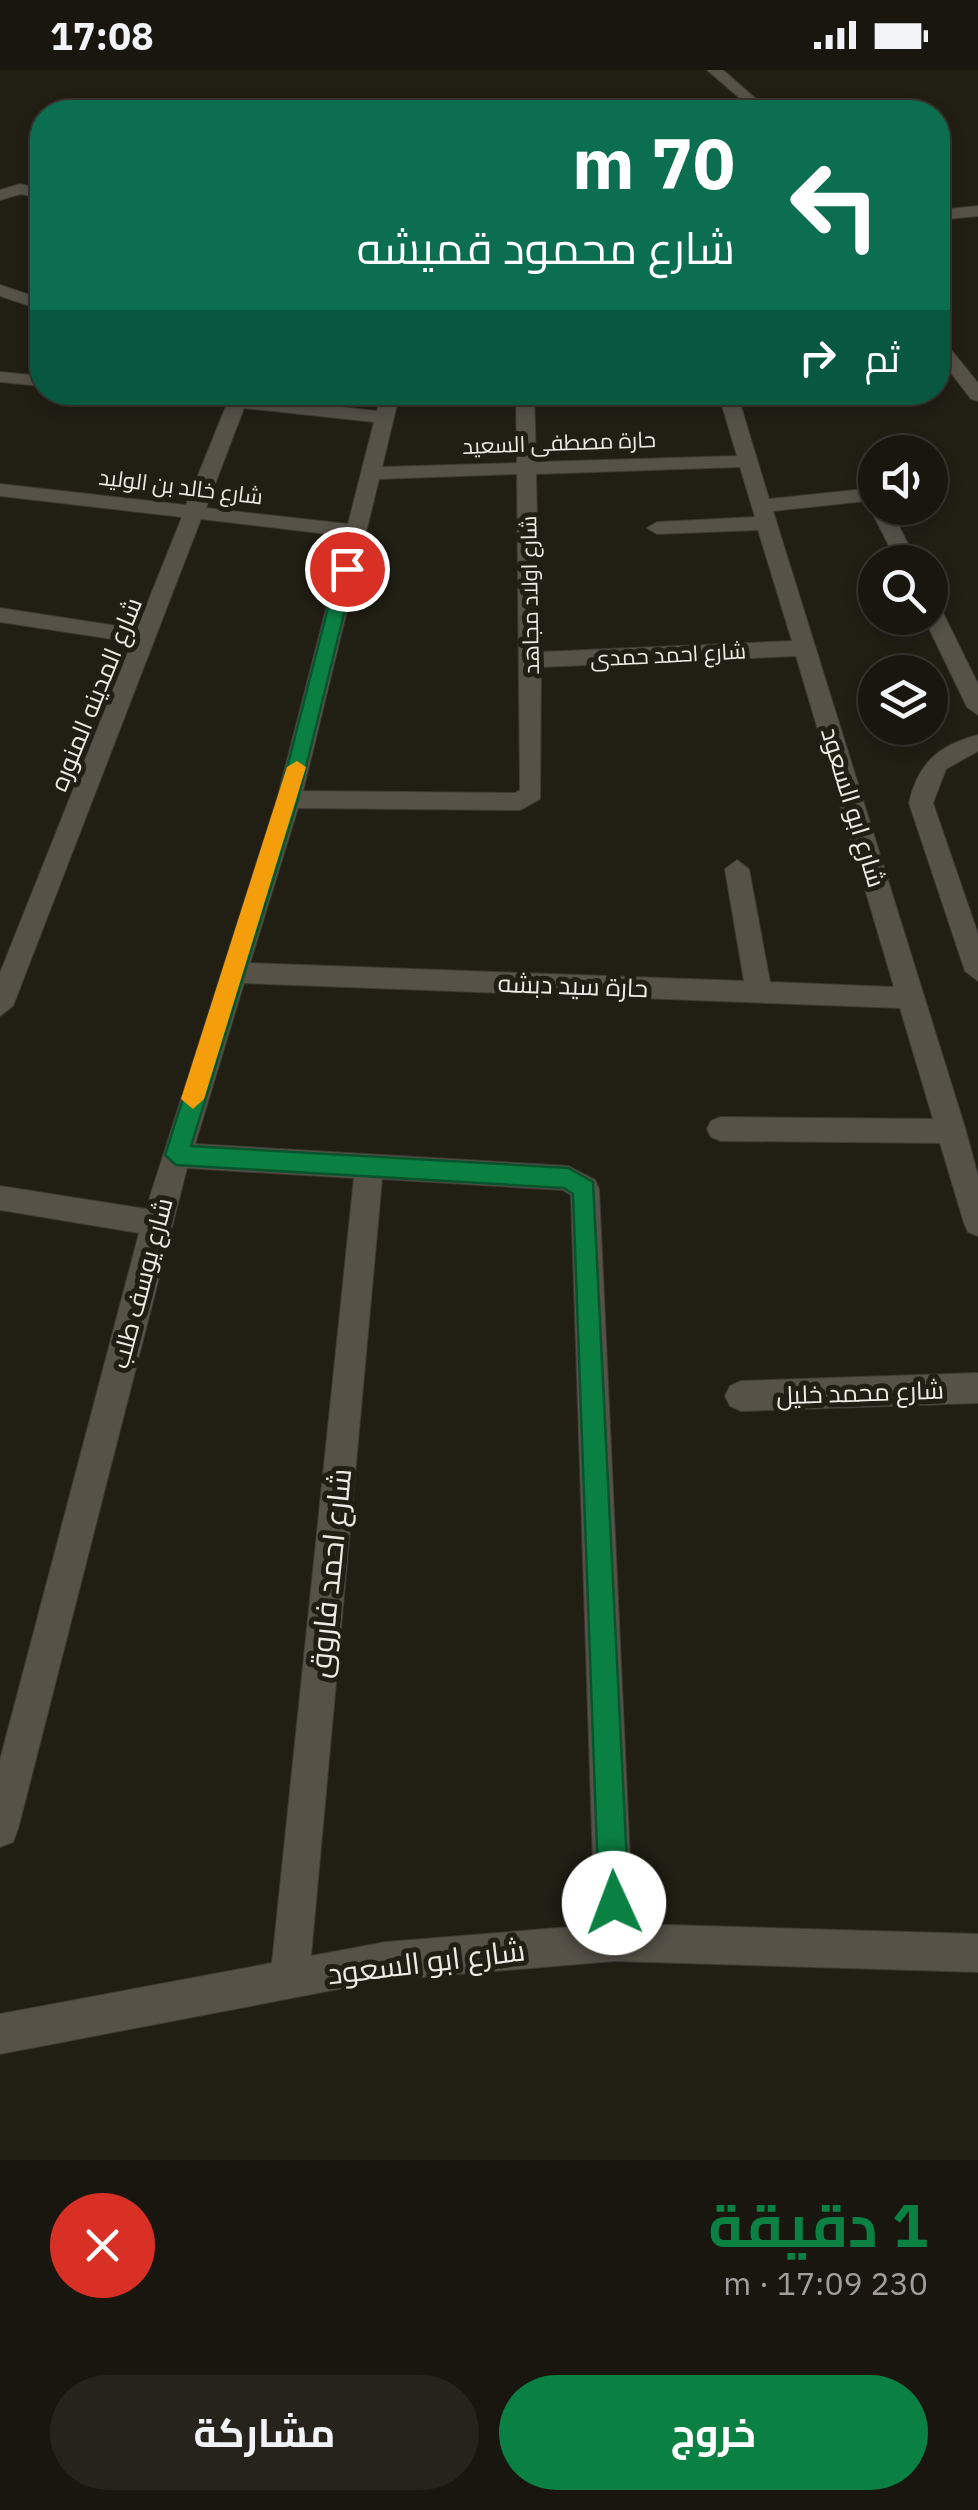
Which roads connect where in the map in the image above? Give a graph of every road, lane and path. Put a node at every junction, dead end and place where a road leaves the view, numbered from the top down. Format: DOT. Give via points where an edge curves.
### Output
graph roads {
  1 [pos="714,70"];
  2 [pos="750,100"];
  3 [pos="30,191"];
  4 [pos="0,195"];
  5 [pos="978,211"];
  6 [pos="950,214"];
  7 [pos="0,290"];
  8 [pos="30,301"];
  9 [pos="950,360"];
  10 [pos="0,377"];
  11 [pos="30,381"];
  12 [pos="978,395"];
  13 [pos="237,405"];
  14 [pos="387,405"];
  15 [pos="526,405"];
  16 [pos="731,405"];
  17 [pos="750,461"];
  18 [pos="527,468"];
  19 [pos="370,473"];
  20 [pos="0,490"];
  21 [pos="858,502"];
  22 [pos="197,512"];
  23 [pos="766,515"];
  24 [pos="657,528"];
  25 [pos="356,531"];
  26 [pos="0,616"];
  27 [pos="943,635"];
  28 [pos="147,637"];
  29 [pos="806,648"];
  30 [pos="530,660"];
  31 [pos="978,706"];
  32 [pos="978,742"];
  33 [pos="289,799"];
  34 [pos="737,870"];
  35 [pos="978,970"];
  36 [pos="233,972"];
  37 [pos="759,992"];
  38 [pos="913,998"];
  39 [pos="0,1006"];
  40 [pos="721,1128"];
  41 [pos="952,1132"];
  42 [pos="176,1155"];
  43 [pos="368,1167"];
  44 [pos="0,1198"];
  45 [pos="156,1223"];
  46 [pos="978,1223"];
  47 [pos="978,1388"];
  48 [pos="741,1396"];
  49 [pos="0,1830"];
  50 [pos="616,1942"];
  51 [pos="978,1952"];
  52 [pos="290,1978"];
  53 [pos="0,2034"];
  1 -- 2 [label="street"];
  3 -- 4 [label="street"];
  5 -- 6 [label="street"];
  7 -- 8 [label="street"];
  9 -- 12 [label="street"];
  10 -- 11 [label="street"];
  13 -- 22 [label="street, شارع المدينه المنوره"];
  14 -- 19 [label="street, شارع يوسف طلب"];
  15 -- 18 [label="street, شارع اولاد مجاهد"];
  16 -- 17 [label="street, شارع ابو السعود"];
  17 -- 18 [label="street, حارة مصطفى السعيد"];
  17 -- 23 [label="street, شارع ابو السعود"];
  18 -- 19 [label="street, حارة مصطفى السعيد"];
  18 -- 30 [label="street, شارع اولاد مجاهد"];
  19 -- 25 [label="street, شارع يوسف طلب"];
  20 -- 22 [label="street, شارع خالد بن الوليد"];
  21 -- 23 [label="street"];
  22 -- 25 [label="street, شارع خالد بن الوليد"];
  22 -- 28 [label="street, شارع المدينه المنوره"];
  23 -- 24 [label="street"];
  23 -- 29 [label="street, شارع ابو السعود"];
  25 -- 33 [label="street, شارع يوسف طلب"];
  26 -- 28 [label="street"];
  27 -- 31 [label="street"];
  28 -- 39 [label="street, شارع المدينه المنوره"];
  29 -- 30 [label="street, شارع احمد حمدى"];
  29 -- 38 [label="street, شارع ابو السعود"];
  30 -- 33 [label="street, شارع اولاد مجاهد" via="530,796 520,802"];
  32 -- 35 [label="street" via="939,760 924,780 921,804"];
  33 -- 36 [label="street, شارع يوسف طلب"];
  34 -- 37 [label="street"];
  36 -- 37 [label="street, حارة سيد دبشه"];
  36 -- 42 [label="street, شارع يوسف طلب"];
  37 -- 38 [label="street, حارة سيد دبشه"];
  38 -- 41 [label="street, شارع ابو السعود"];
  40 -- 41 [label="street"];
  41 -- 46 [label="street, شارع ابو السعود"];
  42 -- 43 [label="street"];
  42 -- 45 [label="street, شارع يوسف طلب"];
  43 -- 50 [label="street" via="568,1178 580,1184 588,1201"];
  43 -- 52 [label="street, شارع احمد فاروق"];
  44 -- 45 [label="street"];
  45 -- 49 [label="street, شارع يوسف طلب"];
  47 -- 48 [label="street, شارع محمد خليل"];
  50 -- 51 [label="street, شارع ابو السعود"];
  50 -- 52 [label="street, شارع ابو السعود" via="386,1961"];
  52 -- 53 [label="street, شارع ابو السعود"];
}
